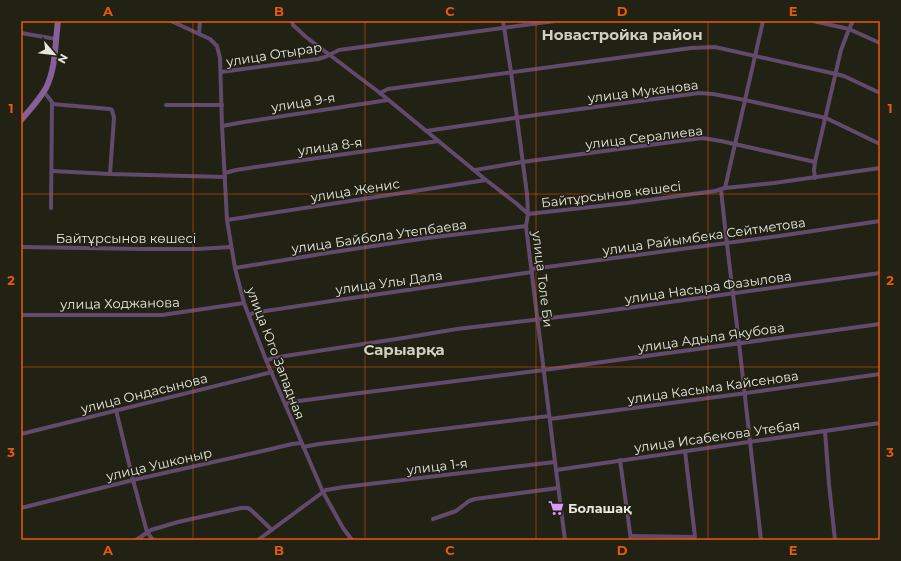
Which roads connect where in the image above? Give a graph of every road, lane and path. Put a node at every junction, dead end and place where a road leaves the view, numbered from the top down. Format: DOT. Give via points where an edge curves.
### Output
graph roads {
  1 [pos="58,21"];
  2 [pos="171,21"];
  3 [pos="200,21"];
  4 [pos="292,21"];
  5 [pos="503,21"];
  6 [pos="555,21"];
  7 [pos="762,21"];
  8 [pos="813,21"];
  9 [pos="853,21"];
  10 [pos="504,28"];
  11 [pos="849,29"];
  12 [pos="21,33"];
  13 [pos="199,34"];
  14 [pos="56,39"];
  15 [pos="880,43"];
  16 [pos="330,55"];
  17 [pos="755,56"];
  18 [pos="221,72"];
  19 [pos="511,72"];
  20 [pos="836,74"];
  21 [pos="44,92"];
  22 [pos="380,93"];
  23 [pos="880,93"];
  24 [pos="388,100"];
  25 [pos="745,100"];
  26 [pos="52,104"];
  27 [pos="166,105"];
  28 [pos="222,105"];
  29 [pos="517,117"];
  30 [pos="826,118"];
  31 [pos="21,120"];
  32 [pos="222,126"];
  33 [pos="426,131"];
  34 [pos="438,141"];
  35 [pos="735,144"];
  36 [pos="880,144"];
  37 [pos="522,162"];
  38 [pos="815,162"];
  39 [pos="880,168"];
  40 [pos="475,170"];
  41 [pos="52,171"];
  42 [pos="110,174"];
  43 [pos="225,175"];
  44 [pos="815,178"];
  45 [pos="486,180"];
  46 [pos="723,189"];
  47 [pos="51,208"];
  48 [pos="528,214"];
  49 [pos="227,220"];
  50 [pos="880,221"];
  51 [pos="526,226"];
  52 [pos="726,243"];
  53 [pos="21,247"];
  54 [pos="232,247"];
  55 [pos="235,268"];
  56 [pos="532,270"];
  57 [pos="880,273"];
  58 [pos="733,293"];
  59 [pos="244,303"];
  60 [pos="21,315"];
  61 [pos="248,315"];
  62 [pos="538,320"];
  63 [pos="880,324"];
  64 [pos="739,343"];
  65 [pos="266,360"];
  66 [pos="544,370"];
  67 [pos="272,372"];
  68 [pos="880,374"];
  69 [pos="744,393"];
  70 [pos="285,404"];
  71 [pos="116,410"];
  72 [pos="549,418"];
  73 [pos="880,424"];
  74 [pos="825,431"];
  75 [pos="21,434"];
  76 [pos="750,442"];
  77 [pos="302,445"];
  78 [pos="685,451"];
  79 [pos="620,460"];
  80 [pos="555,462"];
  81 [pos="556,470"];
  82 [pos="133,480"];
  83 [pos="558,488"];
  84 [pos="323,492"];
  85 [pos="21,508"];
  86 [pos="433,519"];
  87 [pos="272,530"];
  88 [pos="147,532"];
  89 [pos="631,538"];
  90 [pos="136,540"];
  91 [pos="153,540"];
  92 [pos="258,540"];
  93 [pos="352,540"];
  94 [pos="565,540"];
  95 [pos="762,540"];
  96 [pos="835,540"];
  1 -- 14 [label="main road"];
  2 -- 13 [label="street, улица Юго Западная"];
  3 -- 13 [label="street"];
  4 -- 16 [label="street, Байтұрсынов көшесі" via="299,31"];
  5 -- 10 [label="street, улица Толе Би"];
  6 -- 10 [label="street, улица Отырар"];
  7 -- 17 [label="street"];
  8 -- 11 [label="street"];
  9 -- 11 [label="street"];
  10 -- 16 [label="street, улица Отырар" via="340,50"];
  10 -- 19 [label="street, улица Толе Би"];
  11 -- 15 [label="street"];
  11 -- 20 [label="street"];
  12 -- 14 [label="street"];
  13 -- 18 [label="street, улица Юго Западная" via="217,46"];
  14 -- 21 [label="main road" via="51,73"];
  16 -- 18 [label="street, улица Отырар" via="318,59"];
  16 -- 22 [label="street, Байтұрсынов көшесі"];
  17 -- 19 [label="street" via="715,47 691,48"];
  17 -- 20 [label="street"];
  17 -- 25 [label="street"];
  18 -- 28 [label="street, улица Юго Западная"];
  19 -- 22 [label="street" via="388,89"];
  19 -- 29 [label="street, улица Толе Би"];
  20 -- 23 [label="street"];
  20 -- 30 [label="street"];
  21 -- 26 [label="street"];
  21 -- 31 [label="main road"];
  22 -- 24 [label="street, Байтұрсынов көшесі"];
  24 -- 32 [label="street, улица 9-я"];
  24 -- 33 [label="street, Байтұрсынов көшесі"];
  25 -- 29 [label="street, улица Муканова" via="699,94"];
  25 -- 30 [label="street, улица Муканова"];
  25 -- 35 [label="street"];
  26 -- 41 [label="street"];
  26 -- 42 [label="street" via="112,110 114,118"];
  27 -- 28 [label="street"];
  28 -- 32 [label="street, улица Юго Западная"];
  29 -- 33 [label="street, улица Муканова"];
  29 -- 37 [label="street, улица Толе Би"];
  30 -- 36 [label="street, улица Муканова"];
  30 -- 38 [label="street"];
  32 -- 43 [label="street, улица Юго Западная"];
  33 -- 34 [label="street, Байтұрсынов көшесі"];
  34 -- 40 [label="street, Байтұрсынов көшесі"];
  34 -- 43 [label="street, улица 8-я" via="236,170"];
  35 -- 37 [label="street, улица Сералиева" via="702,138"];
  35 -- 38 [label="street, улица Сералиева"];
  35 -- 46 [label="street"];
  37 -- 40 [label="street, улица Сералиева"];
  37 -- 48 [label="street, улица Толе Би"];
  38 -- 44 [label="street"];
  39 -- 44 [label="street, Байтұрсынов көшесі"];
  40 -- 45 [label="street, Байтұрсынов көшесі"];
  41 -- 42 [label="street, улица 8-я"];
  41 -- 47 [label="street"];
  42 -- 43 [label="street, улица 8-я"];
  43 -- 49 [label="street, улица Юго Западная"];
  44 -- 46 [label="street, Байтұрсынов көшесі"];
  45 -- 48 [label="street, Байтұрсынов көшесі"];
  45 -- 49 [label="street, улица Женис"];
  46 -- 48 [label="street, Байтұрсынов көшесі" via="627,204"];
  46 -- 52 [label="street"];
  48 -- 51 [label="street, улица Толе Би"];
  49 -- 54 [label="street, улица Юго Западная"];
  50 -- 52 [label="street, улица Райымбека Сейтметова"];
  51 -- 55 [label="street, улица Байбола Утепбаева" via="327,252"];
  51 -- 56 [label="street, улица Толе Би"];
  52 -- 56 [label="street, улица Райымбека Сейтметова"];
  52 -- 58 [label="street"];
  53 -- 54 [label="street, Байтұрсынов көшесі"];
  54 -- 55 [label="street, улица Юго Западная"];
  55 -- 59 [label="street, улица Юго Западная"];
  56 -- 61 [label="street, улица Улы Дала"];
  56 -- 62 [label="street, улица Толе Би"];
  57 -- 58 [label="street, улица Насыра Фазылова"];
  58 -- 62 [label="street, улица Насыра Фазылова"];
  58 -- 64 [label="street"];
  59 -- 60 [label="street, улица Ходжанова" via="162,315"];
  59 -- 61 [label="street, улица Юго Западная"];
  61 -- 65 [label="street, улица Юго Западная"];
  62 -- 65 [label="street, улица Насыра Фазылова" via="457,329"];
  62 -- 66 [label="street, улица Толе Би"];
  63 -- 64 [label="street, улица Адыла Якубова"];
  64 -- 66 [label="street, улица Адыла Якубова"];
  64 -- 69 [label="street"];
  65 -- 67 [label="street, улица Юго Западная"];
  66 -- 70 [label="street, улица Адыла Якубова"];
  66 -- 72 [label="street, улица Толе Би"];
  67 -- 70 [label="street, улица Юго Западная"];
  67 -- 71 [label="street, улица Ондасынова"];
  68 -- 69 [label="street, улица Касыма Кайсенова"];
  69 -- 72 [label="street, улица Касыма Кайсенова"];
  69 -- 76 [label="street"];
  70 -- 77 [label="street, улица Юго Западная"];
  71 -- 75 [label="street, улица Ондасынова"];
  71 -- 82 [label="street"];
  72 -- 77 [label="street, улица Касыма Кайсенова"];
  72 -- 80 [label="street, улица Толе Би"];
  73 -- 74 [label="street, улица Исабекова Утебая"];
  74 -- 76 [label="street, улица Исабекова Утебая"];
  74 -- 96 [label="street"];
  76 -- 78 [label="street, улица Исабекова Утебая"];
  76 -- 95 [label="street"];
  77 -- 82 [label="street, улица Ушконыр" via="292,444"];
  77 -- 84 [label="street, улица Юго Западная"];
  78 -- 79 [label="street, улица Исабекова Утебая"];
  78 -- 89 [label="street" via="695,537"];
  79 -- 81 [label="street, улица Исабекова Утебая"];
  79 -- 89 [label="street"];
  80 -- 81 [label="street, улица Толе Би"];
  80 -- 84 [label="street, улица 1-я" via="344,487"];
  81 -- 83 [label="street, улица Толе Би"];
  82 -- 85 [label="street, улица Ушконыр"];
  82 -- 88 [label="street"];
  83 -- 86 [label="street" via="469,501 456,510"];
  83 -- 94 [label="street, улица Толе Би"];
  84 -- 87 [label="street"];
  84 -- 93 [label="street, улица Юго Западная"];
  87 -- 88 [label="street" via="255,513 244,507"];
  87 -- 92 [label="street"];
  88 -- 90 [label="street"];
  88 -- 91 [label="street"];
}
